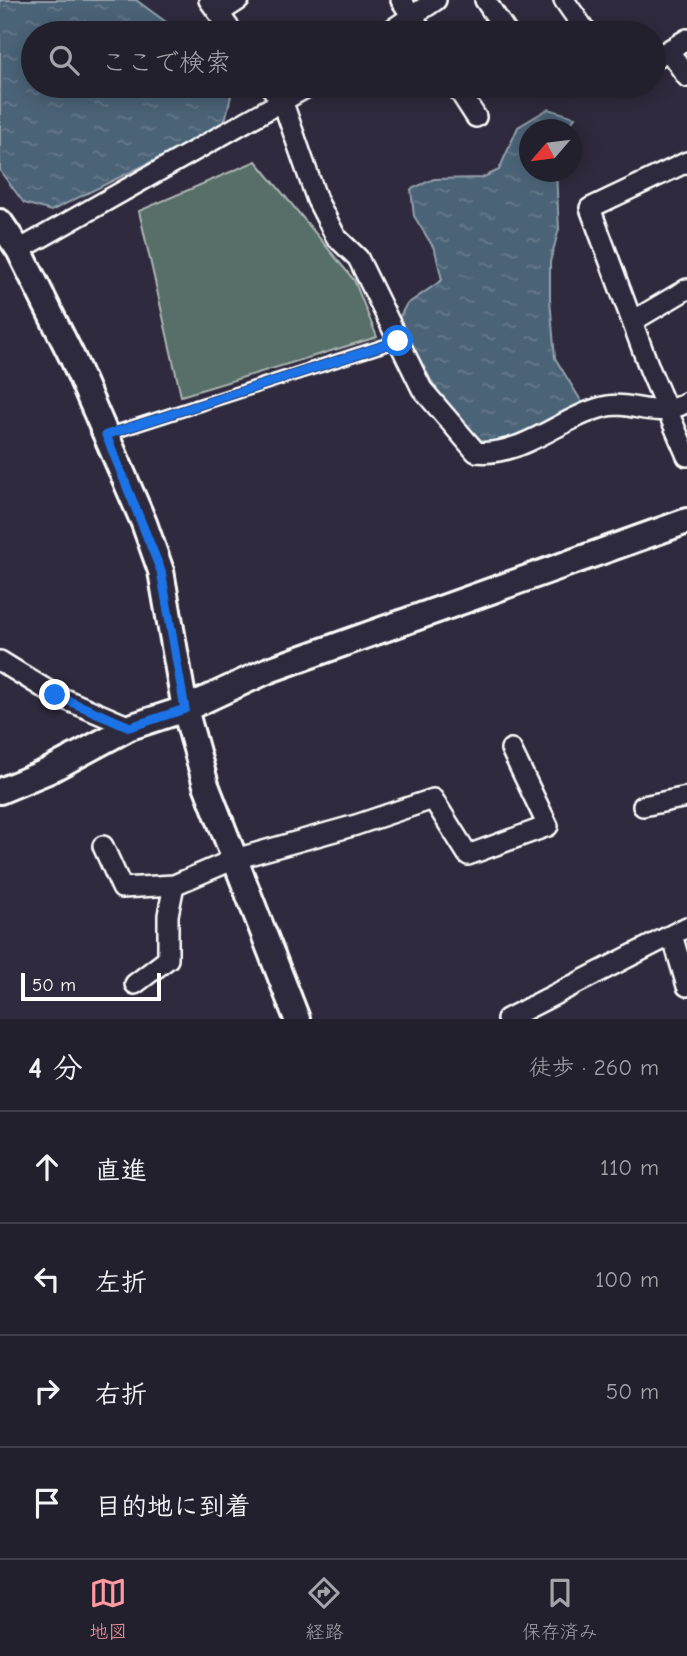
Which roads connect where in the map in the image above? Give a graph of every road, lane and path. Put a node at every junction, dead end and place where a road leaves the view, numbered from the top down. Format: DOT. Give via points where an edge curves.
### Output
graph roads {
  1 [pos="239,0"];
  2 [pos="436,0"];
  3 [pos="485,0"];
  4 [pos="564,0"];
  5 [pos="214,7"];
  6 [pos="407,8"];
  7 [pos="499,21"];
  8 [pos="578,21"];
  9 [pos="687,39"];
  10 [pos="666,52"];
  11 [pos="666,59"];
  12 [pos="687,77"];
  13 [pos="279,98"];
  14 [pos="291,98"];
  15 [pos="464,98"];
  16 [pos="283,103"];
  17 [pos="476,117"];
  18 [pos="687,162"];
  19 [pos="0,222"];
  20 [pos="19,250"];
  21 [pos="687,289"];
  22 [pos="633,321"];
  23 [pos="398,341"];
  24 [pos="679,407"];
  25 [pos="106,435"];
  26 [pos="687,456"];
  27 [pos="687,521"];
  28 [pos="0,661"];
  29 [pos="185,709"];
  30 [pos="130,727"];
  31 [pos="511,749"];
  32 [pos="0,791"];
  33 [pos="687,797"];
  34 [pos="643,806"];
  35 [pos="103,846"];
  36 [pos="235,859"];
  37 [pos="174,886"];
  38 [pos="680,931"];
  39 [pos="135,984"];
  40 [pos="687,986"];
  41 [pos="297,1019"];
  42 [pos="507,1019"];
  1 -- 5 [label="street"];
  2 -- 6 [label="street"];
  3 -- 7 [label="street"];
  4 -- 8 [label="street"];
  9 -- 10 [label="street"];
  11 -- 12 [label="street"];
  13 -- 16 [label="street"];
  14 -- 16 [label="street"];
  15 -- 17 [label="street"];
  16 -- 20 [label="street"];
  16 -- 23 [label="street" via="317,200 336,236 358,258"];
  18 -- 22 [label="street" via="590,208"];
  19 -- 20 [label="street"];
  20 -- 25 [label="street"];
  21 -- 22 [label="street"];
  22 -- 24 [label="street" via="650,370"];
  23 -- 24 [label="street" via="422,389 476,452 492,454 519,445 604,406"];
  23 -- 25 [label="lane"];
  24 -- 26 [label="street"];
  25 -- 29 [label="street" via="161,571"];
  27 -- 29 [label="street" via="270,670"];
  28 -- 30 [label="street" via="55,695"];
  29 -- 30 [label="street"];
  29 -- 36 [label="street" via="206,785"];
  30 -- 32 [label="street"];
  31 -- 36 [label="street" via="548,826 468,855 433,799"];
  33 -- 34 [label="street"];
  35 -- 37 [label="street" via="122,888"];
  36 -- 37 [label="street"];
  36 -- 41 [label="street"];
  37 -- 39 [label="street" via="167,915 168,959"];
  38 -- 40 [label="street"];
  38 -- 42 [label="street"];
}
